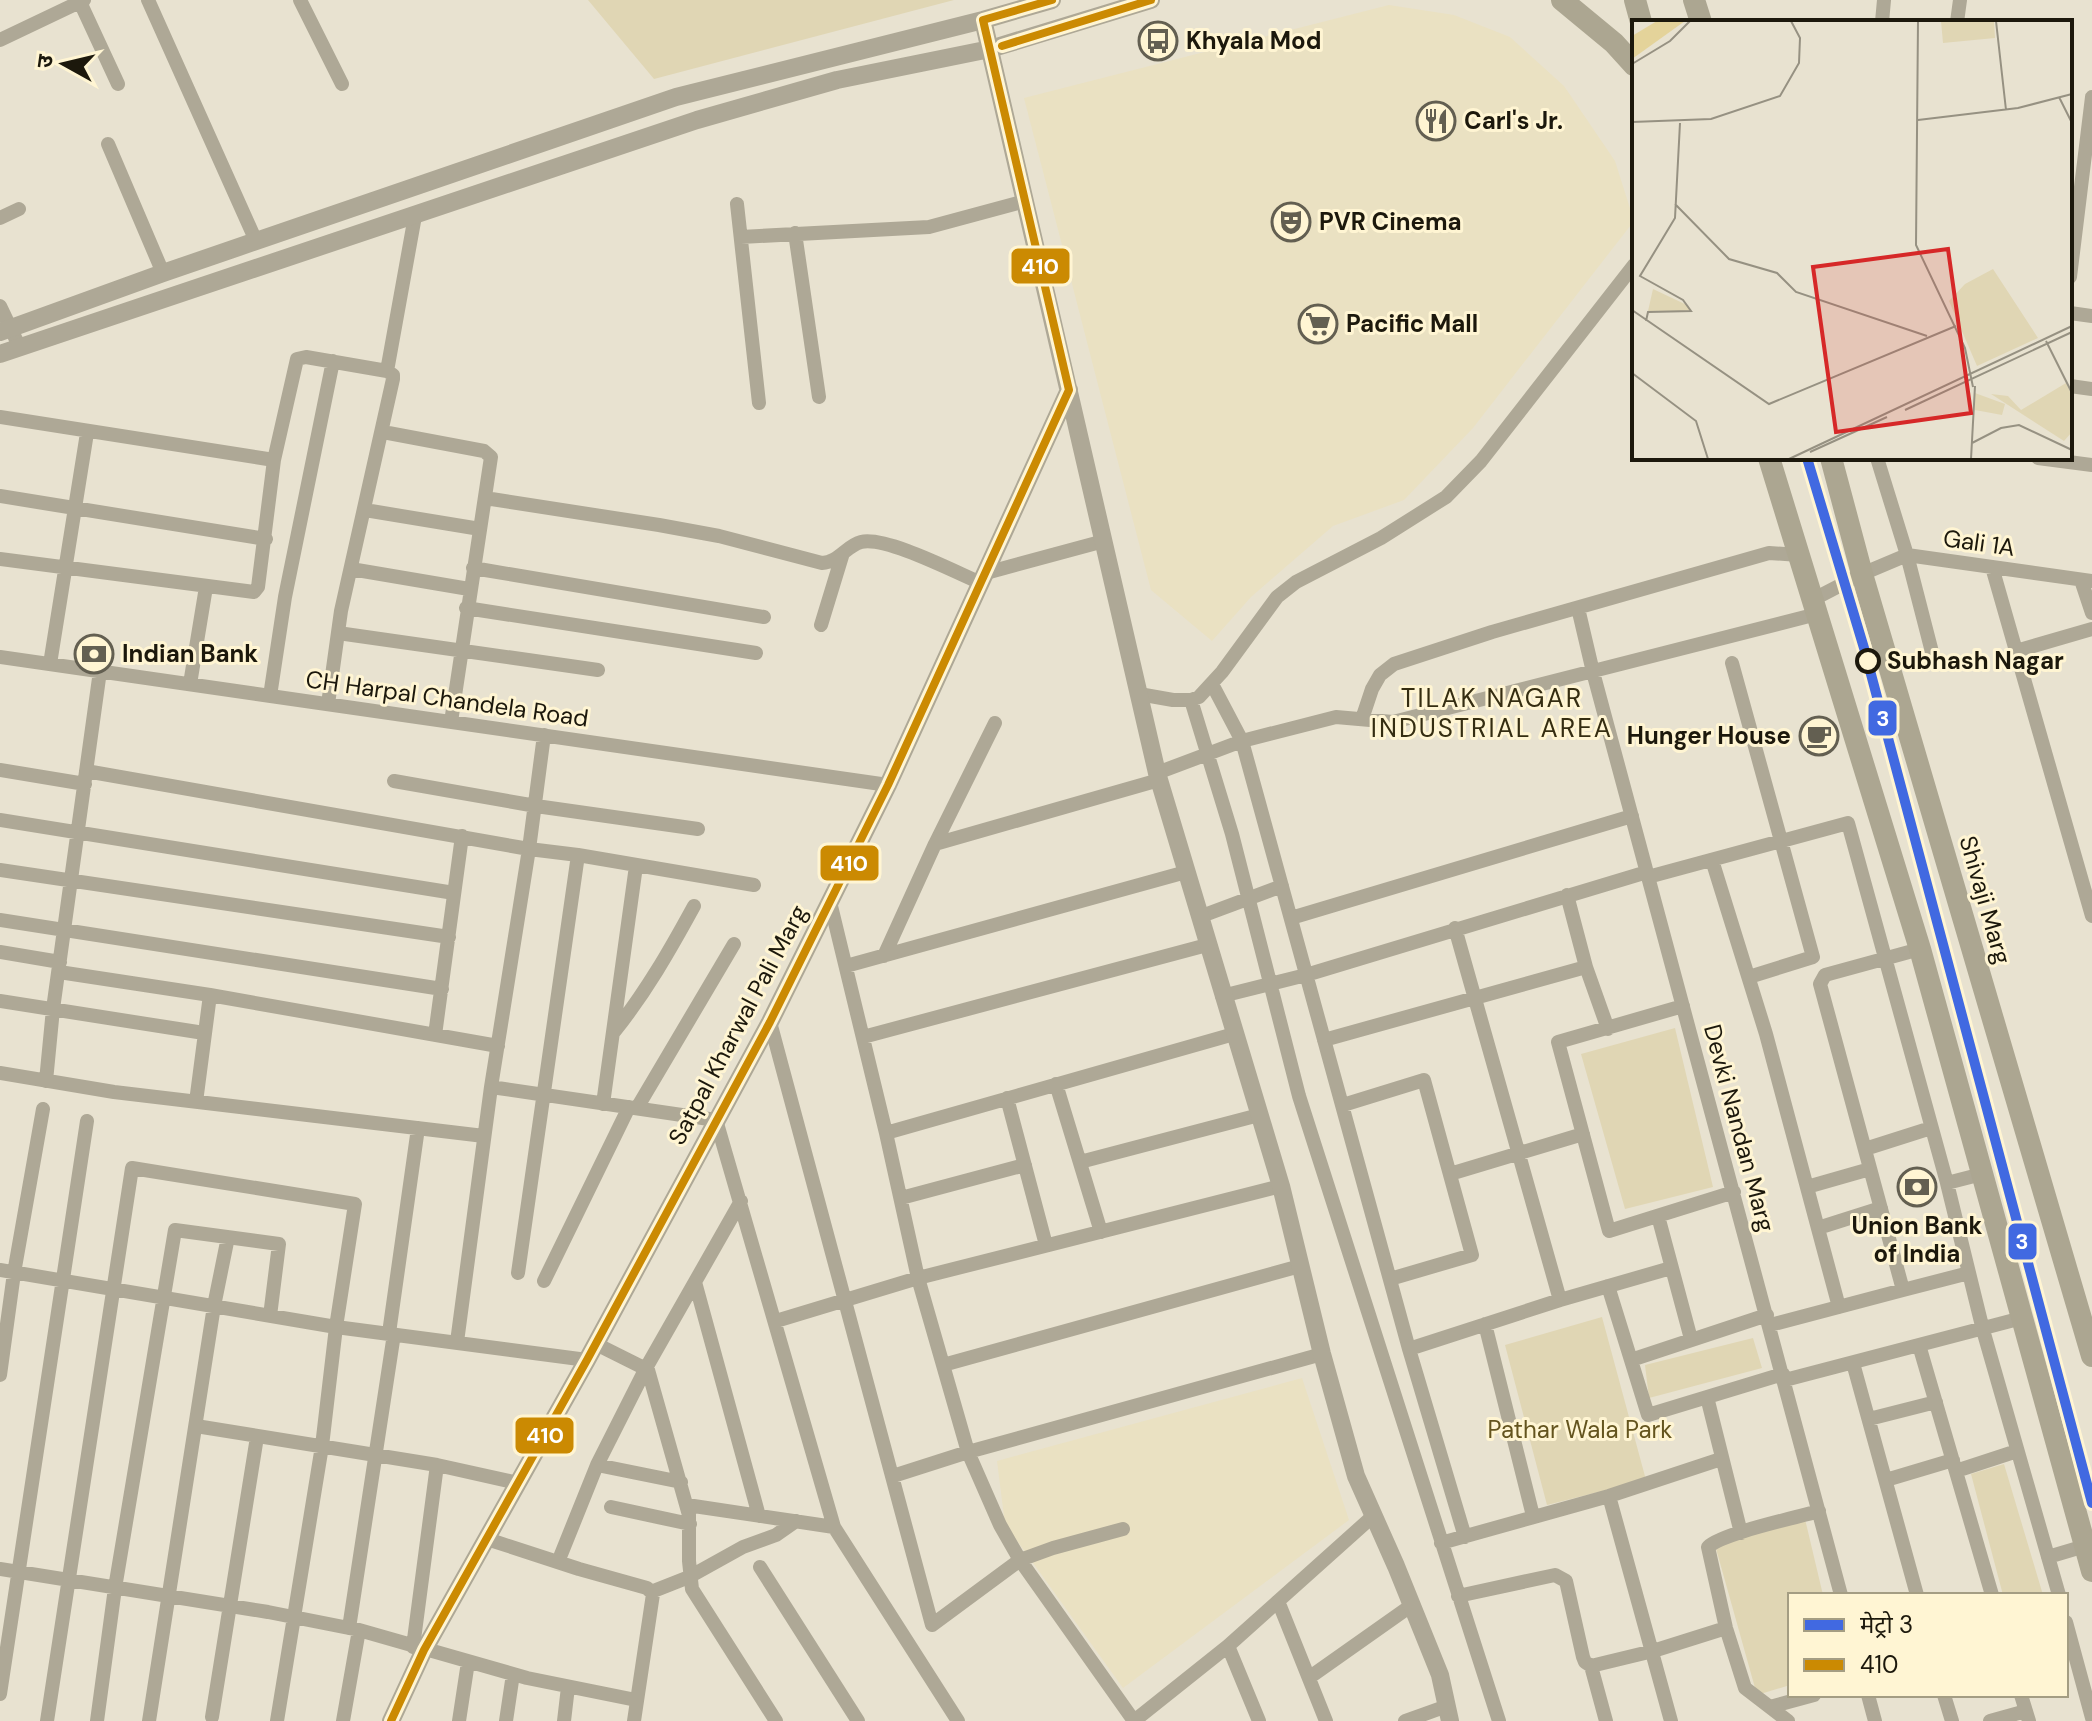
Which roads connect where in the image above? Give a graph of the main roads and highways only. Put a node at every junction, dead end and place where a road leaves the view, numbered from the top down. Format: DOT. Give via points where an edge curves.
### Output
graph roads {
  1 [pos="1562,0"];
  2 [pos="1635,0"];
  3 [pos="1694,0"];
  4 [pos="1640,20"];
  5 [pos="1701,20"];
  6 [pos="1632,63"];
  7 [pos="1770,460"];
  8 [pos="1832,460"];
  9 [pos="2092,1356"];
  10 [pos="2092,1571"];
  1 -- 6 [label="main road"];
  2 -- 4 [label="main road"];
  3 -- 5 [label="main road"];
  7 -- 10 [label="main road" via="1920,949"];
  8 -- 9 [label="main road, Shivaji Marg"];
}
